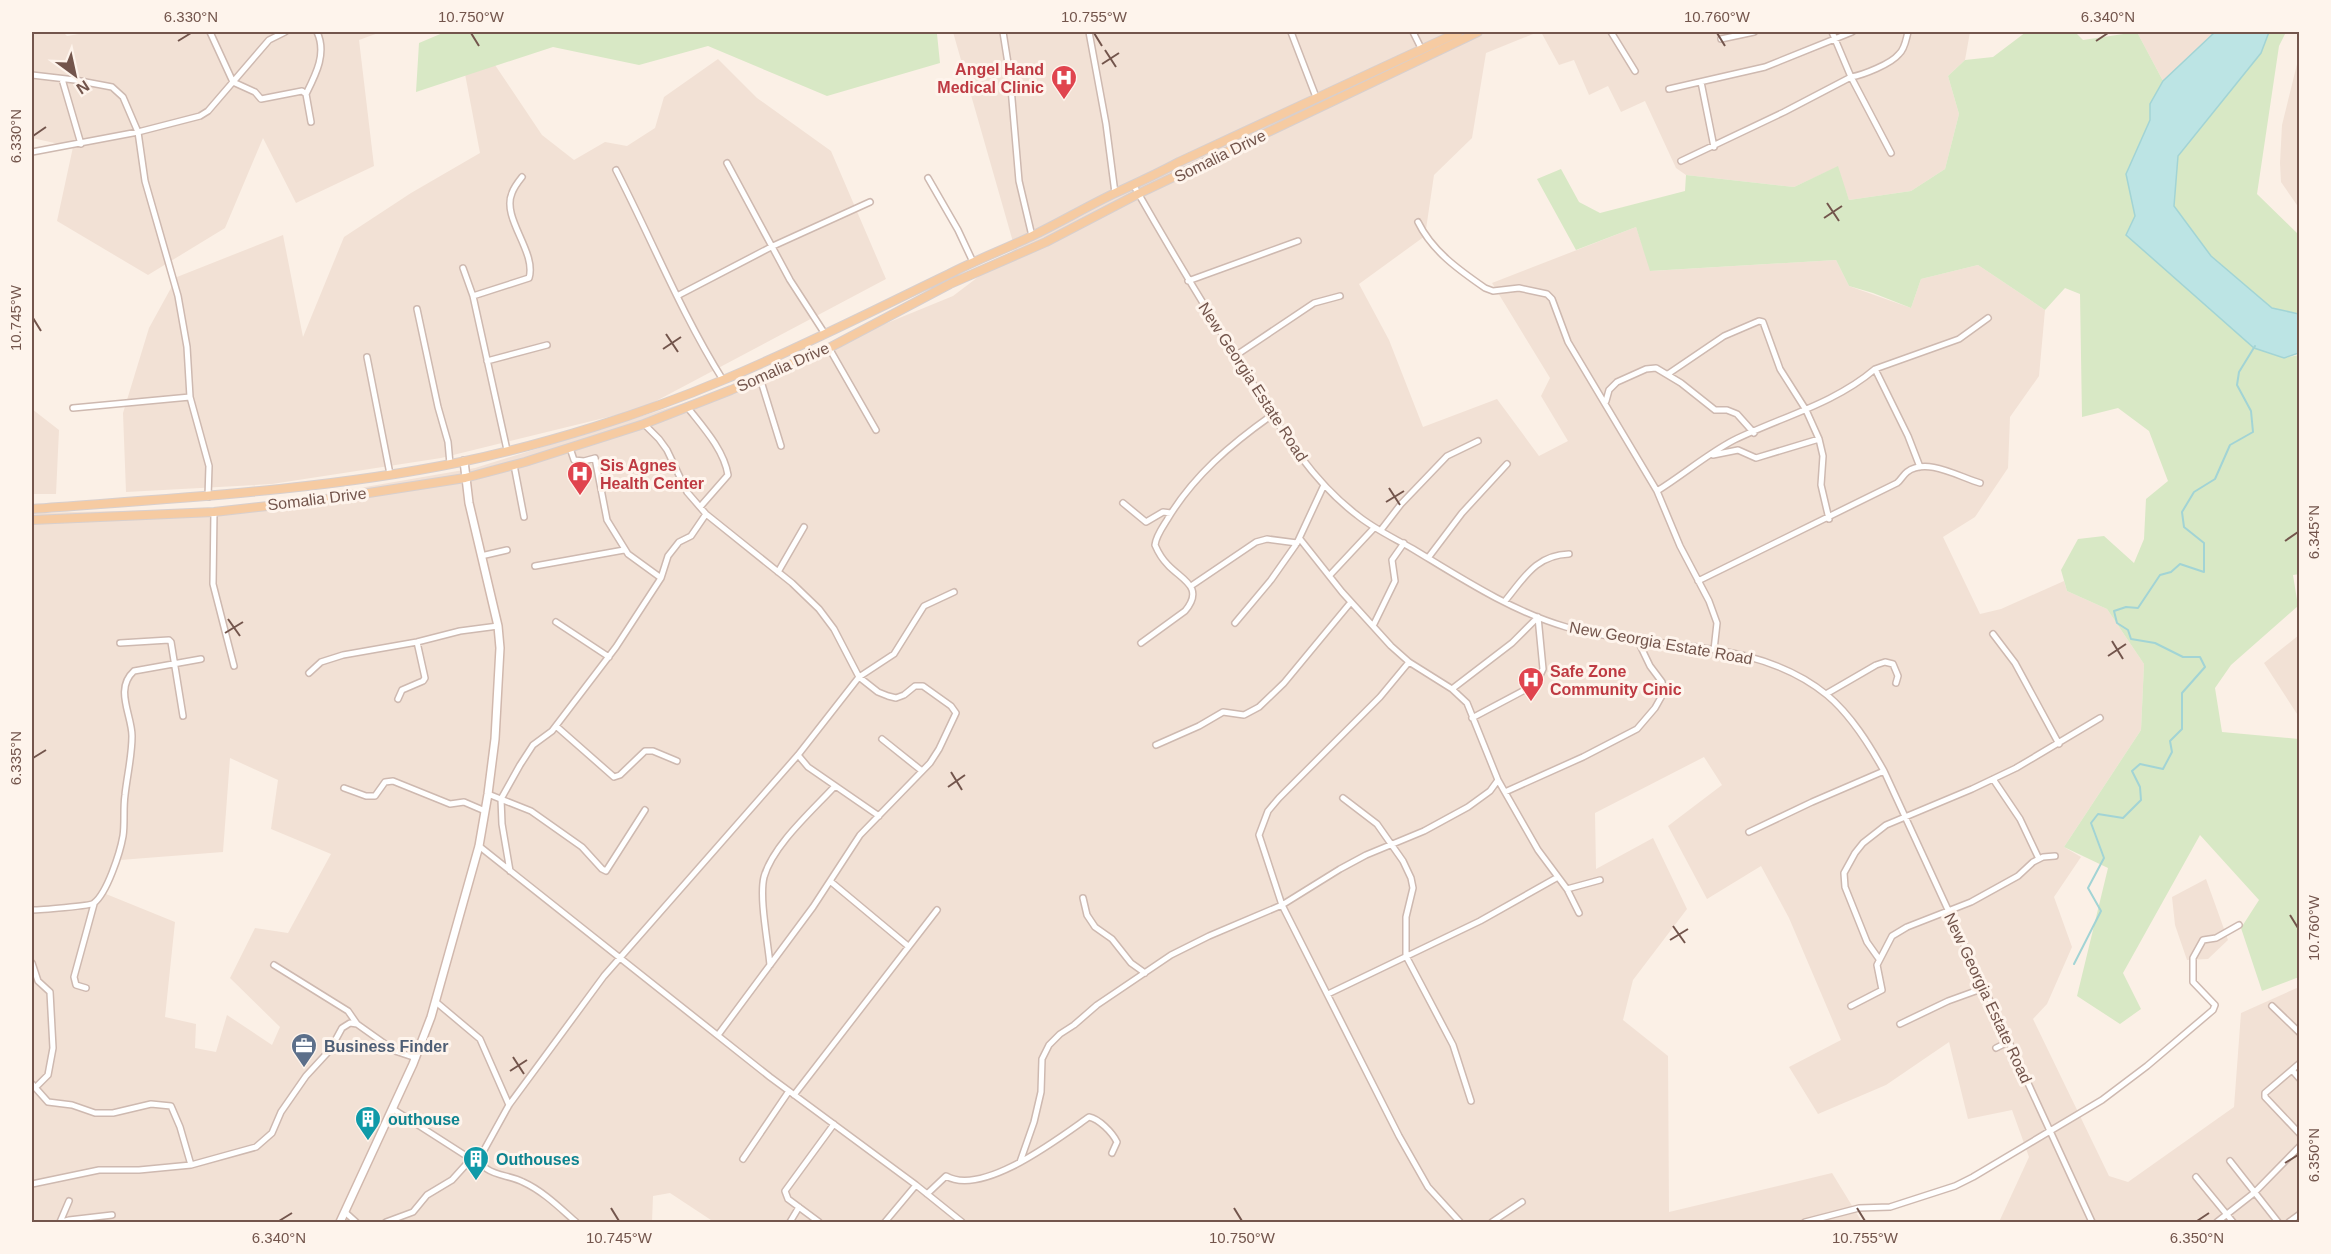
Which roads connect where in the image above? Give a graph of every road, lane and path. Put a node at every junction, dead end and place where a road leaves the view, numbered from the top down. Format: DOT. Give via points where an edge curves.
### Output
graph roads {
  1 [pos="210,32"];
  2 [pos="285,32"];
  3 [pos="316,32"];
  4 [pos="1003,32"];
  5 [pos="1089,32"];
  6 [pos="1291,32"];
  7 [pos="1413,32"];
  8 [pos="1459,32"];
  9 [pos="1478,32"];
  10 [pos="1611,32"];
  11 [pos="1754,32"];
  12 [pos="1832,32"];
  13 [pos="1852,32"];
  14 [pos="1908,32"];
  15 [pos="1720,39"];
  16 [pos="1836,40"];
  17 [pos="1422,50"];
  18 [pos="1635,71"];
  19 [pos="32,75"];
  20 [pos="1851,77"];
  21 [pos="62,79"];
  22 [pos="233,82"];
  23 [pos="1701,82"];
  24 [pos="1669,89"];
  25 [pos="306,94"];
  26 [pos="1316,98"];
  27 [pos="311,122"];
  28 [pos="138,132"];
  29 [pos="81,144"];
  30 [pos="1713,147"];
  31 [pos="32,152"];
  32 [pos="1891,153"];
  33 [pos="1681,161"];
  34 [pos="727,163"];
  35 [pos="616,170"];
  36 [pos="522,177"];
  37 [pos="928,178"];
  38 [pos="1134,186"];
  39 [pos="1115,193"];
  40 [pos="1138,194"];
  41 [pos="870,202"];
  42 [pos="1418,222"];
  43 [pos="1032,236"];
  44 [pos="1298,241"];
  45 [pos="773,246"];
  46 [pos="973,262"];
  47 [pos="463,268"];
  48 [pos="1188,281"];
  49 [pos="473,296"];
  50 [pos="677,296"];
  51 [pos="1340,296"];
  52 [pos="417,309"];
  53 [pos="1988,318"];
  54 [pos="825,334"];
  55 [pos="547,345"];
  56 [pos="829,348"];
  57 [pos="1235,356"];
  58 [pos="367,357"];
  59 [pos="487,361"];
  60 [pos="1875,369"];
  61 [pos="1668,374"];
  62 [pos="760,378"];
  63 [pos="723,380"];
  64 [pos="190,397"];
  65 [pos="1606,401"];
  66 [pos="73,408"];
  67 [pos="688,408"];
  68 [pos="1806,410"];
  69 [pos="1272,415"];
  70 [pos="644,424"];
  71 [pos="876,430"];
  72 [pos="1754,433"];
  73 [pos="1819,439"];
  74 [pos="1478,441"];
  75 [pos="781,446"];
  76 [pos="570,448"];
  77 [pos="507,450"];
  78 [pos="1709,456"];
  79 [pos="464,461"];
  80 [pos="450,464"];
  81 [pos="514,465"];
  82 [pos="1507,465"];
  83 [pos="1920,466"];
  84 [pos="390,474"];
  85 [pos="465,478"];
  86 [pos="1980,483"];
  87 [pos="1324,485"];
  88 [pos="1657,490"];
  89 [pos="208,497"];
  90 [pos="1124,504"];
  91 [pos="700,507"];
  92 [pos="32,509"];
  93 [pos="214,512"];
  94 [pos="1171,513"];
  95 [pos="706,514"];
  96 [pos="524,518"];
  97 [pos="1829,519"];
  98 [pos="32,520"];
  99 [pos="804,527"];
  100 [pos="1378,529"];
  101 [pos="1299,541"];
  102 [pos="1404,543"];
  103 [pos="507,550"];
  104 [pos="624,550"];
  105 [pos="1569,554"];
  106 [pos="481,555"];
  107 [pos="1428,558"];
  108 [pos="534,566"];
  109 [pos="778,572"];
  110 [pos="1330,575"];
  111 [pos="661,578"];
  112 [pos="1698,581"];
  113 [pos="1191,586"];
  114 [pos="954,592"];
  115 [pos="1505,601"];
  116 [pos="1351,602"];
  117 [pos="1538,617"];
  118 [pos="556,622"];
  119 [pos="1235,623"];
  120 [pos="1374,624"];
  121 [pos="498,626"];
  122 [pos="1993,634"];
  123 [pos="1638,641"];
  124 [pos="417,642"];
  125 [pos="120,643"];
  126 [pos="1142,643"];
  127 [pos="1714,650"];
  128 [pos="609,657"];
  129 [pos="201,659"];
  130 [pos="1409,662"];
  131 [pos="175,664"];
  132 [pos="234,666"];
  133 [pos="309,673"];
  134 [pos="859,677"];
  135 [pos="1896,683"];
  136 [pos="1452,689"];
  137 [pos="1826,694"];
  138 [pos="398,699"];
  139 [pos="183,716"];
  140 [pos="2100,717"];
  141 [pos="1472,718"];
  142 [pos="556,726"];
  143 [pos="882,739"];
  144 [pos="2059,744"];
  145 [pos="1155,745"];
  146 [pos="798,755"];
  147 [pos="677,761"];
  148 [pos="922,771"];
  149 [pos="1884,771"];
  150 [pos="1993,779"];
  151 [pos="1498,780"];
  152 [pos="835,786"];
  153 [pos="344,788"];
  154 [pos="1505,792"];
  155 [pos="488,794"];
  156 [pos="1343,798"];
  157 [pos="501,799"];
  158 [pos="645,810"];
  159 [pos="485,811"];
  160 [pos="879,816"];
  161 [pos="1905,816"];
  162 [pos="1749,832"];
  163 [pos="479,846"];
  164 [pos="1393,846"];
  165 [pos="2055,856"];
  166 [pos="2039,859"];
  167 [pos="510,871"];
  168 [pos="1558,877"];
  169 [pos="1600,880"];
  170 [pos="830,881"];
  171 [pos="1567,888"];
  172 [pos="1083,897"];
  173 [pos="94,904"];
  174 [pos="1282,905"];
  175 [pos="32,910"];
  176 [pos="937,910"];
  177 [pos="1948,911"];
  178 [pos="1579,913"];
  179 [pos="2239,925"];
  180 [pos="908,946"];
  181 [pos="1406,956"];
  182 [pos="621,958"];
  183 [pos="1879,959"];
  184 [pos="32,963"];
  185 [pos="274,965"];
  186 [pos="770,965"];
  187 [pos="1145,973"];
  188 [pos="86,988"];
  189 [pos="1984,988"];
  190 [pos="1328,994"];
  191 [pos="436,1002"];
  192 [pos="1851,1005"];
  193 [pos="2272,1006"];
  194 [pos="357,1024"];
  195 [pos="1900,1024"];
  196 [pos="2300,1033"];
  197 [pos="718,1035"];
  198 [pos="2008,1042"];
  199 [pos="1996,1048"];
  200 [pos="416,1058"];
  201 [pos="2300,1064"];
  202 [pos="2292,1070"];
  203 [pos="2300,1079"];
  204 [pos="33,1086"];
  205 [pos="791,1093"];
  206 [pos="1471,1101"];
  207 [pos="509,1106"];
  208 [pos="393,1109"];
  209 [pos="834,1124"];
  210 [pos="2050,1131"];
  211 [pos="2300,1134"];
  212 [pos="2299,1147"];
  213 [pos="1112,1153"];
  214 [pos="743,1159"];
  215 [pos="474,1160"];
  216 [pos="2230,1161"];
  217 [pos="1020,1162"];
  218 [pos="191,1165"];
  219 [pos="2196,1177"];
  220 [pos="32,1184"];
  221 [pos="916,1185"];
  222 [pos="2254,1193"];
  223 [pos="927,1194"];
  224 [pos="69,1201"];
  225 [pos="1522,1202"];
  226 [pos="799,1207"];
  227 [pos="346,1213"];
  228 [pos="2300,1214"];
  229 [pos="112,1215"];
  230 [pos="2227,1215"];
  231 [pos="61,1222"];
  232 [pos="340,1222"];
  233 [pos="356,1222"];
  234 [pos="386,1222"];
  235 [pos="576,1222"];
  236 [pos="790,1222"];
  237 [pos="819,1222"];
  238 [pos="885,1222"];
  239 [pos="962,1222"];
  240 [pos="1460,1222"];
  241 [pos="1492,1222"];
  242 [pos="1805,1222"];
  243 [pos="2092,1222"];
  244 [pos="2217,1222"];
  245 [pos="2233,1222"];
  246 [pos="2278,1222"];
  247 [pos="2289,1222"];
  1 -- 22 [label="street"];
  2 -- 22 [label="street" via="269,40"];
  3 -- 25 [label="street" via="321,41 320,65"];
  4 -- 43 [label="street" via="1019,182"];
  5 -- 39 [label="street"];
  6 -- 26 [label="street"];
  7 -- 17 [label="street"];
  8 -- 17 [label="main road, Somalia Drive"];
  9 -- 40 [label="main road, Somalia Drive"];
  10 -- 18 [label="street"];
  11 -- 15 [label="street"];
  12 -- 16 [label="street"];
  13 -- 16 [label="street"];
  14 -- 20 [label="street" via="1899,56"];
  16 -- 20 [label="street"];
  16 -- 23 [label="street" via="1765,67"];
  17 -- 26 [label="main road, Somalia Drive"];
  19 -- 21 [label="street"];
  20 -- 30 [label="street"];
  20 -- 32 [label="street"];
  21 -- 28 [label="street" via="112,87 123,98"];
  21 -- 29 [label="street"];
  22 -- 25 [label="street" via="261,99 302,91"];
  22 -- 28 [label="street" via="200,116"];
  23 -- 24 [label="street"];
  23 -- 30 [label="street"];
  25 -- 27 [label="street"];
  26 -- 38 [label="main road, Somalia Drive"];
  28 -- 29 [label="street"];
  28 -- 64 [label="street" via="144,181 178,296"];
  29 -- 31 [label="street"];
  30 -- 33 [label="street"];
  34 -- 45 [label="street"];
  35 -- 50 [label="street"];
  36 -- 49 [label="street" via="510,202 529,261 529,278"];
  37 -- 46 [label="street"];
  38 -- 39 [label="main road, Somalia Drive"];
  38 -- 40 [label="street, New Georgia Estate Road"];
  39 -- 43 [label="main road, Somalia Drive"];
  40 -- 48 [label="street, New Georgia Estate Road"];
  40 -- 56 [label="main road, Somalia Drive" via="1046,242 950,284"];
  41 -- 45 [label="street"];
  42 -- 65 [label="street" via="1441,255 1485,288 1519,288 1547,294 1568,342"];
  43 -- 46 [label="main road, Somalia Drive"];
  44 -- 48 [label="street"];
  45 -- 50 [label="street"];
  45 -- 54 [label="street"];
  46 -- 54 [label="main road, Somalia Drive"];
  47 -- 49 [label="street"];
  48 -- 57 [label="street, New Georgia Estate Road"];
  49 -- 59 [label="street"];
  50 -- 63 [label="street"];
  51 -- 57 [label="street" via="1307,308"];
  52 -- 80 [label="street"];
  53 -- 60 [label="street" via="1959,339"];
  54 -- 63 [label="main road, Somalia Drive"];
  55 -- 59 [label="street"];
  56 -- 62 [label="main road, Somalia Drive"];
  56 -- 71 [label="street"];
  57 -- 69 [label="street, New Georgia Estate Road"];
  58 -- 84 [label="street"];
  59 -- 77 [label="street"];
  60 -- 68 [label="street" via="1851,387"];
  60 -- 83 [label="street"];
  61 -- 65 [label="street" via="1656,368 1625,378 1612,386"];
  61 -- 68 [label="street" via="1724,336 1762,321 1780,369"];
  61 -- 72 [label="street" via="1715,410 1737,414"];
  62 -- 67 [label="main road, Somalia Drive"];
  62 -- 75 [label="street"];
  63 -- 77 [label="main road, Somalia Drive" via="646,410"];
  64 -- 66 [label="street"];
  64 -- 89 [label="street" via="209,466"];
  65 -- 88 [label="street"];
  67 -- 70 [label="main road, Somalia Drive"];
  67 -- 91 [label="street" via="716,447 728,475"];
  68 -- 72 [label="street"];
  68 -- 73 [label="street"];
  69 -- 87 [label="street, New Georgia Estate Road"];
  69 -- 94 [label="street" via="1213,462 1187,488"];
  70 -- 76 [label="main road, Somalia Drive"];
  70 -- 91 [label="street" via="667,450 687,492"];
  72 -- 78 [label="street"];
  73 -- 78 [label="street" via="1756,458 1738,450"];
  73 -- 97 [label="street" via="1823,456 1821,485"];
  74 -- 100 [label="street" via="1447,456"];
  76 -- 81 [label="main road, Somalia Drive"];
  76 -- 104 [label="street" via="574,460 584,462 592,457 597,461 607,520"];
  77 -- 79 [label="main road, Somalia Drive"];
  78 -- 88 [label="street"];
  79 -- 80 [label="main road, Somalia Drive"];
  79 -- 85 [label="street"];
  80 -- 84 [label="main road, Somalia Drive"];
  81 -- 85 [label="main road, Somalia Drive"];
  81 -- 96 [label="street"];
  82 -- 107 [label="street" via="1462,513"];
  83 -- 86 [label="street" via="1947,470"];
  83 -- 97 [label="street" via="1898,483"];
  84 -- 89 [label="main road, Somalia Drive"];
  85 -- 93 [label="main road, Somalia Drive"];
  85 -- 106 [label="street"];
  87 -- 100 [label="street, New Georgia Estate Road"];
  87 -- 101 [label="street"];
  88 -- 112 [label="street"];
  89 -- 92 [label="main road, Somalia Drive"];
  90 -- 94 [label="street" via="1146,522 1163,512"];
  91 -- 95 [label="street"];
  93 -- 98 [label="main road, Somalia Drive"];
  93 -- 132 [label="street" via="213,584"];
  94 -- 113 [label="street" via="1155,545 1167,565"];
  95 -- 109 [label="street"];
  95 -- 111 [label="street" via="691,536 679,542 668,556"];
  97 -- 112 [label="street"];
  99 -- 109 [label="street"];
  100 -- 102 [label="street, New Georgia Estate Road"];
  100 -- 110 [label="street"];
  101 -- 110 [label="street"];
  101 -- 113 [label="street" via="1256,542"];
  101 -- 119 [label="street"];
  102 -- 107 [label="street, New Georgia Estate Road"];
  102 -- 120 [label="street" via="1392,560 1395,581"];
  103 -- 106 [label="street"];
  104 -- 108 [label="street"];
  104 -- 111 [label="street"];
  105 -- 115 [label="street" via="1555,555 1534,566"];
  106 -- 121 [label="street"];
  107 -- 115 [label="street, New Georgia Estate Road"];
  109 -- 134 [label="street" via="834,628"];
  110 -- 116 [label="street"];
  111 -- 128 [label="street"];
  112 -- 127 [label="street" via="1717,623"];
  113 -- 126 [label="street" via="1191,604"];
  114 -- 134 [label="street" via="924,606 894,654"];
  115 -- 117 [label="street, New Georgia Estate Road"];
  116 -- 120 [label="street"];
  116 -- 145 [label="street" via="1259,707 1244,715 1223,712"];
  117 -- 123 [label="street, New Georgia Estate Road"];
  117 -- 136 [label="street" via="1512,643"];
  117 -- 141 [label="street" via="1543,669 1536,684"];
  118 -- 128 [label="street"];
  120 -- 130 [label="street"];
  121 -- 124 [label="street"];
  121 -- 155 [label="street" via="495,739"];
  122 -- 144 [label="street" via="2014,663"];
  123 -- 127 [label="street, New Georgia Estate Road"];
  123 -- 154 [label="street" via="1664,692 1637,729"];
  124 -- 133 [label="street" via="336,657 314,666"];
  124 -- 138 [label="street" via="425,678 402,690"];
  125 -- 131 [label="street" via="169,640"];
  127 -- 137 [label="street, New Georgia Estate Road" via="1778,666"];
  128 -- 142 [label="street"];
  129 -- 131 [label="street"];
  130 -- 136 [label="street"];
  130 -- 174 [label="street" via="1268,811 1259,836"];
  131 -- 139 [label="street"];
  131 -- 173 [label="street" via="134,672 125,681 132,736 123,836 103,892"];
  134 -- 146 [label="street"];
  134 -- 148 [label="street" via="878,692 896,698 915,686 923,686 956,711 939,749"];
  135 -- 137 [label="street" via="1893,664 1885,662"];
  136 -- 141 [label="street" via="1467,703"];
  137 -- 149 [label="street, New Georgia Estate Road" via="1858,730"];
  140 -- 144 [label="street"];
  141 -- 151 [label="street"];
  142 -- 147 [label="street" via="610,776 620,775 645,751"];
  142 -- 157 [label="street" via="532,745"];
  143 -- 148 [label="street"];
  144 -- 150 [label="street"];
  146 -- 152 [label="street"];
  146 -- 182 [label="street"];
  148 -- 160 [label="street"];
  149 -- 161 [label="street, New Georgia Estate Road"];
  149 -- 162 [label="street"];
  150 -- 161 [label="street"];
  150 -- 166 [label="street" via="2020,819"];
  151 -- 154 [label="street"];
  151 -- 164 [label="street" via="1468,807"];
  152 -- 160 [label="street"];
  152 -- 186 [label="street" via="783,843 764,878"];
  153 -- 159 [label="street" via="375,796 385,782 393,781 450,804 464,802"];
  154 -- 168 [label="street"];
  155 -- 157 [label="street"];
  155 -- 159 [label="street"];
  156 -- 164 [label="street" via="1377,824"];
  157 -- 158 [label="street" via="531,811 582,847 606,871"];
  157 -- 167 [label="street"];
  159 -- 163 [label="street"];
  160 -- 170 [label="street" via="860,835"];
  161 -- 177 [label="street, New Georgia Estate Road"];
  161 -- 183 [label="street" via="1863,843 1844,873 1854,914"];
  163 -- 167 [label="street"];
  163 -- 191 [label="street"];
  164 -- 174 [label="street" via="1366,855"];
  164 -- 181 [label="street" via="1413,888 1406,917"];
  165 -- 166 [label="street"];
  166 -- 177 [label="street" via="2005,883"];
  167 -- 182 [label="street"];
  168 -- 171 [label="street"];
  168 -- 181 [label="street" via="1480,921"];
  169 -- 171 [label="street"];
  170 -- 180 [label="street"];
  170 -- 186 [label="street"];
  171 -- 178 [label="street"];
  172 -- 187 [label="street" via="1095,927"];
  173 -- 175 [label="street"];
  173 -- 188 [label="street" via="74,977 76,985"];
  174 -- 187 [label="street" via="1209,936"];
  174 -- 190 [label="street"];
  176 -- 180 [label="street"];
  177 -- 183 [label="street" via="1899,931"];
  177 -- 189 [label="street, New Georgia Estate Road"];
  179 -- 210 [label="street" via="2216,938 2203,940 2193,958 2193,982 2216,1005 2213,1010 2102,1100"];
  180 -- 205 [label="street"];
  181 -- 190 [label="street"];
  181 -- 206 [label="street" via="1453,1045"];
  182 -- 197 [label="street"];
  182 -- 207 [label="street"];
  183 -- 192 [label="street" via="1882,990"];
  184 -- 204 [label="street" via="38,981 50,992 53,1048 48,1075"];
  185 -- 194 [label="street" via="348,1011"];
  186 -- 197 [label="street"];
  187 -- 217 [label="street" via="1117,989 1049,1045 1042,1059 1041,1092 1034,1122"];
  189 -- 195 [label="street"];
  189 -- 198 [label="street, New Georgia Estate Road"];
  190 -- 240 [label="street" via="1428,1187"];
  191 -- 200 [label="street"];
  191 -- 207 [label="street" via="480,1040"];
  193 -- 196 [label="street"];
  194 -- 200 [label="street" via="395,1051"];
  194 -- 218 [label="street" via="342,1028 330,1050 281,1112 266,1140 256,1147"];
  197 -- 205 [label="street"];
  198 -- 199 [label="street"];
  198 -- 210 [label="street, New Georgia Estate Road"];
  200 -- 208 [label="street"];
  201 -- 202 [label="street"];
  202 -- 203 [label="street"];
  202 -- 211 [label="street" via="2269,1088 2265,1097"];
  204 -- 218 [label="street" via="48,1102 95,1113 151,1104 171,1106"];
  205 -- 209 [label="street"];
  205 -- 214 [label="street"];
  207 -- 215 [label="street"];
  208 -- 215 [label="street"];
  208 -- 227 [label="street"];
  209 -- 221 [label="street"];
  209 -- 226 [label="street" via="785,1191 788,1199"];
  210 -- 242 [label="street" via="1955,1186 1890,1207 1859,1208"];
  210 -- 243 [label="street, New Georgia Estate Road"];
  212 -- 222 [label="street"];
  213 -- 217 [label="street" via="1117,1142 1114,1136 1089,1118"];
  215 -- 234 [label="street" via="427,1195 413,1212"];
  215 -- 235 [label="street" via="532,1187"];
  216 -- 222 [label="street"];
  217 -- 223 [label="street" via="975,1179 958,1181 946,1176"];
  218 -- 220 [label="street" via="99,1170"];
  219 -- 230 [label="street"];
  221 -- 223 [label="street"];
  221 -- 238 [label="street"];
  222 -- 230 [label="street"];
  222 -- 246 [label="street"];
  223 -- 239 [label="street"];
  224 -- 231 [label="street"];
  225 -- 241 [label="street"];
  226 -- 236 [label="street"];
  226 -- 237 [label="street"];
  227 -- 232 [label="street"];
  227 -- 233 [label="street"];
  228 -- 247 [label="street"];
  229 -- 231 [label="street"];
  230 -- 244 [label="street"];
  230 -- 245 [label="street"];
}
